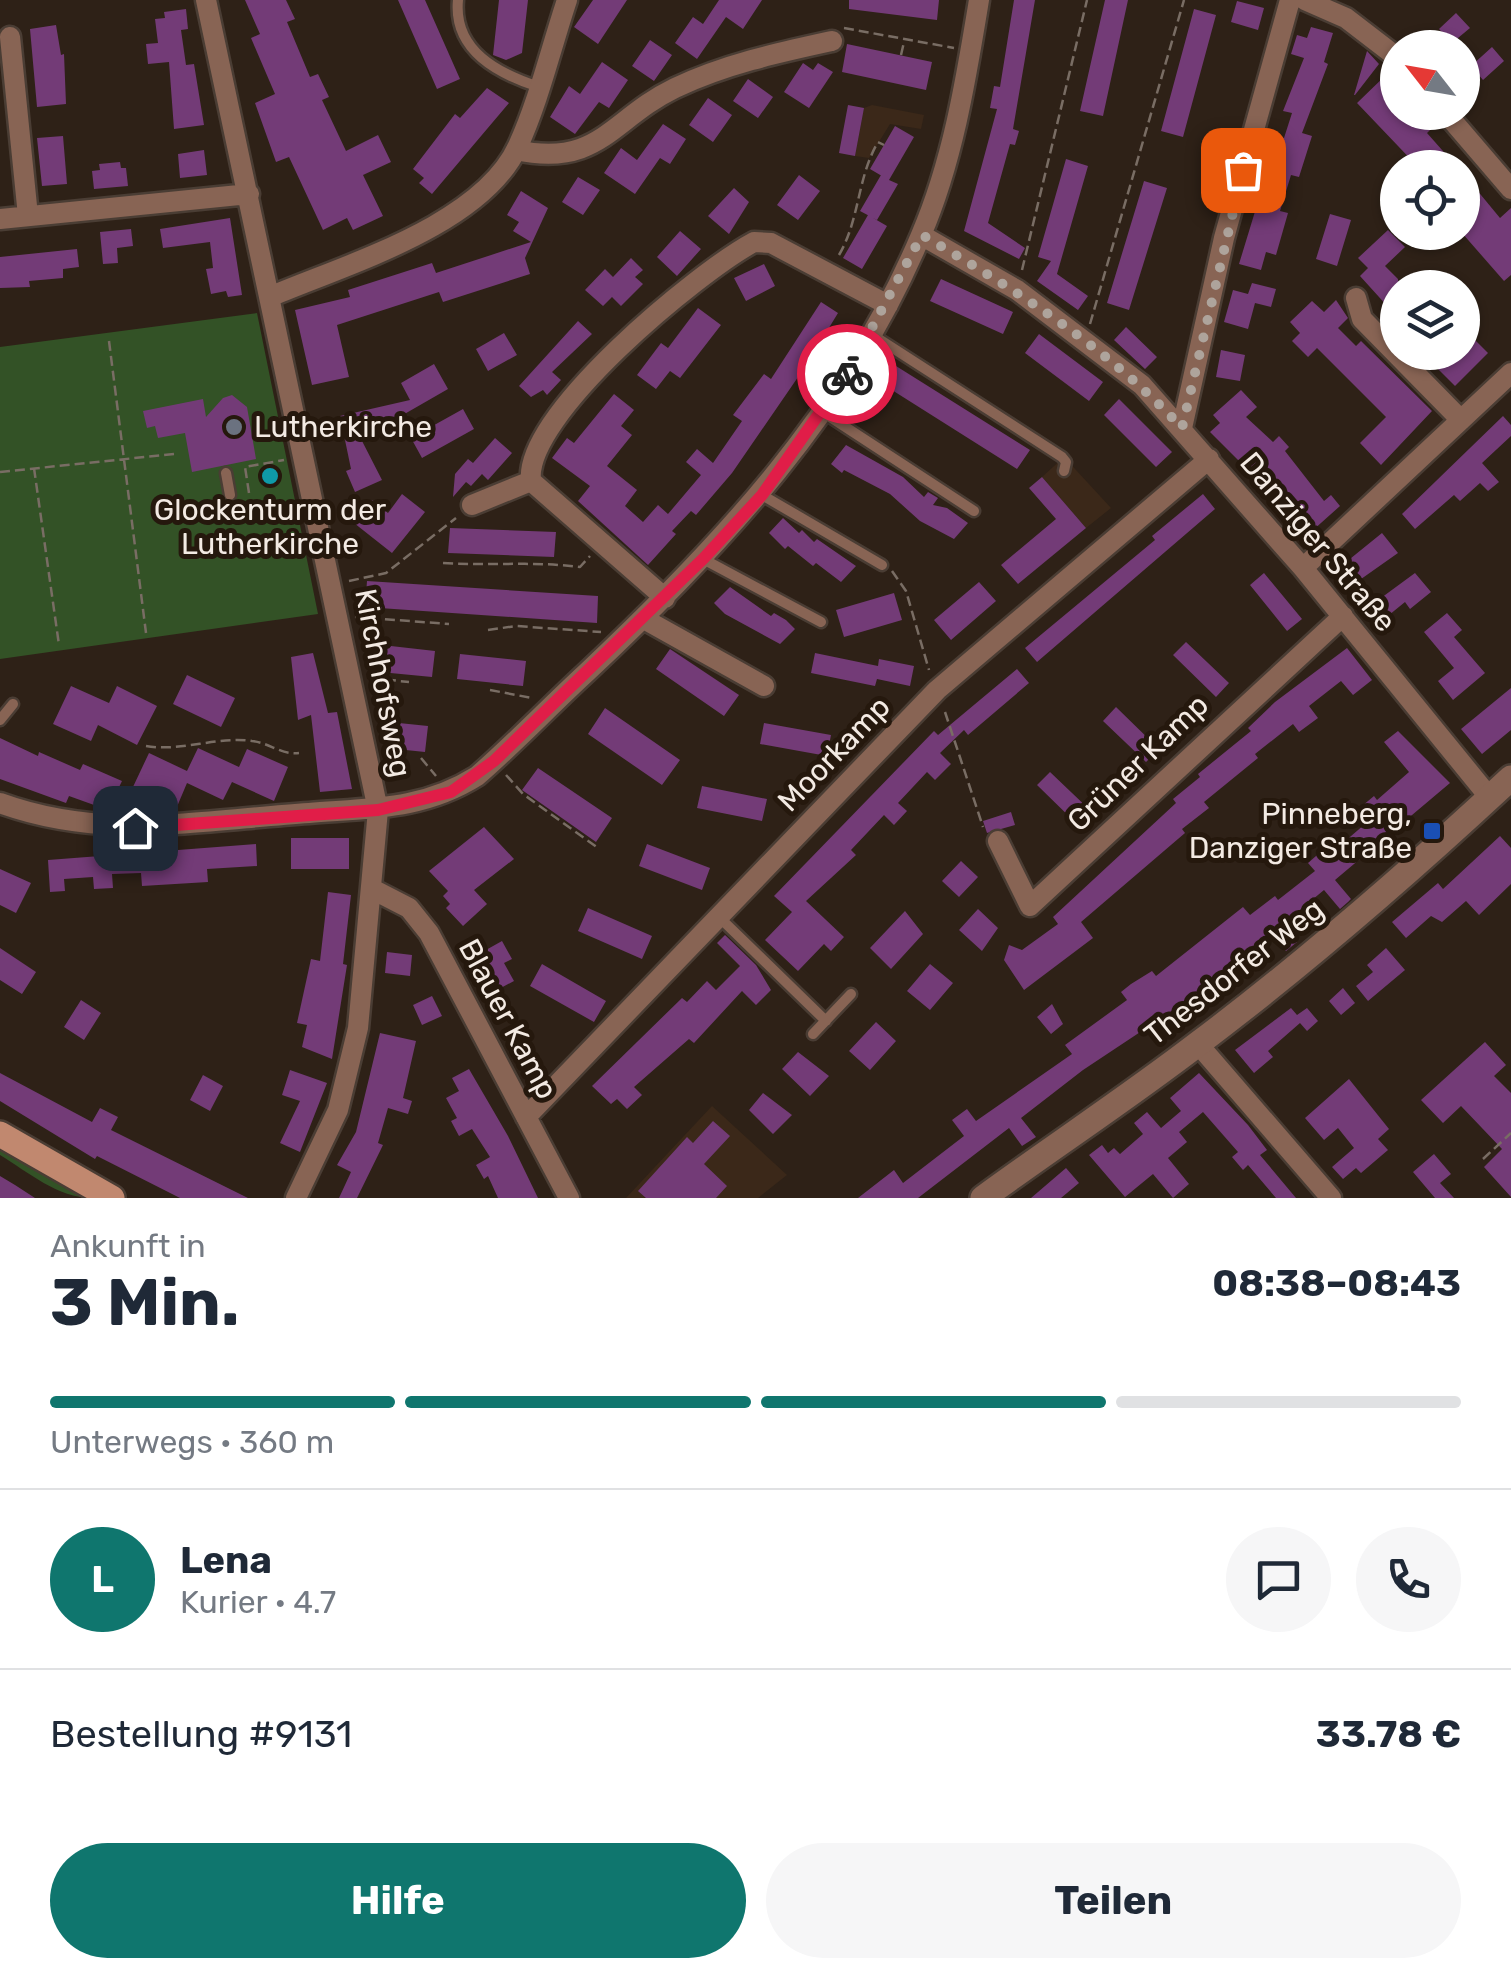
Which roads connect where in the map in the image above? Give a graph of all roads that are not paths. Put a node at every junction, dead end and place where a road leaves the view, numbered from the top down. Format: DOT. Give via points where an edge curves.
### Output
graph roads {
  1 [pos="206,0"];
  2 [pos="458,0"];
  3 [pos="567,0"];
  4 [pos="979,0"];
  5 [pos="1290,0"];
  6 [pos="1305,0"];
  7 [pos="10,37"];
  8 [pos="832,41"];
  9 [pos="1380,44"];
  10 [pos="539,87"];
  11 [pos="1460,130"];
  12 [pos="516,150"];
  13 [pos="1511,189"];
  14 [pos="249,194"];
  15 [pos="28,216"];
  16 [pos="0,218"];
  17 [pos="922,235"];
  18 [pos="272,296"];
  19 [pos="1356,298"];
  20 [pos="888,305"];
  21 [pos="870,334"];
  22 [pos="1511,373"];
  23 [pos="824,413"];
  24 [pos="1461,420"];
  25 [pos="1182,428"];
  26 [pos="1209,459"];
  27 [pos="1064,472"];
  28 [pos="226,473"];
  29 [pos="531,480"];
  30 [pos="230,495"];
  31 [pos="762,495"];
  32 [pos="472,506"];
  33 [pos="974,511"];
  34 [pos="704,558"];
  35 [pos="882,565"];
  36 [pos="1303,568"];
  37 [pos="665,598"];
  38 [pos="1343,616"];
  39 [pos="644,619"];
  40 [pos="822,622"];
  41 [pos="764,686"];
  42 [pos="14,704"];
  43 [pos="0,720"];
  44 [pos="1511,778"];
  45 [pos="1490,798"];
  46 [pos="0,803"];
  47 [pos="378,810"];
  48 [pos="998,841"];
  49 [pos="372,890"];
  50 [pos="719,917"];
  51 [pos="851,994"];
  52 [pos="826,1021"];
  53 [pos="813,1034"];
  54 [pos="1198,1044"];
  55 [pos="526,1117"];
  56 [pos="0,1134"];
  57 [pos="1002,1193"];
  58 [pos="112,1198"];
  59 [pos="296,1198"];
  60 [pos="568,1198"];
  61 [pos="1331,1198"];
  1 -- 14 [label="street, Kirchhofsweg"];
  2 -- 10 [label="lane" via="456,12 487,66"];
  3 -- 10 [label="street"];
  4 -- 17 [label="street" via="953,134"];
  5 -- 25 [label="street" via="1224,238"];
  6 -- 9 [label="street" via="1346,18"];
  7 -- 15 [label="street"];
  8 -- 12 [label="street" via="737,61 671,90 596,145 573,154"];
  10 -- 12 [label="street"];
  11 -- 13 [label="street"];
  12 -- 18 [label="street" via="483,194 460,210"];
  14 -- 15 [label="street"];
  14 -- 18 [label="street, Kirchhofsweg"];
  15 -- 16 [label="street"];
  17 -- 20 [label="street"];
  17 -- 25 [label="street, Danziger Straße" via="1085,340"];
  18 -- 47 [label="street, Kirchhofsweg"];
  19 -- 24 [label="street" via="1362,319"];
  20 -- 21 [label="street"];
  20 -- 29 [label="street" via="770,244 746,246 578,388 538,442"];
  21 -- 23 [label="street"];
  21 -- 27 [label="lane" via="1062,457"];
  22 -- 24 [label="street"];
  23 -- 31 [label="street"];
  23 -- 33 [label="lane"];
  24 -- 36 [label="street"];
  25 -- 26 [label="street, Danziger Straße"];
  26 -- 36 [label="street, Danziger Straße"];
  26 -- 50 [label="street, Moorkamp" via="940,688"];
  28 -- 30 [label="lane"];
  29 -- 32 [label="street"];
  29 -- 37 [label="street"];
  31 -- 34 [label="street"];
  31 -- 35 [label="lane"];
  34 -- 37 [label="street"];
  34 -- 40 [label="lane"];
  36 -- 38 [label="street, Danziger Straße"];
  37 -- 39 [label="street"];
  38 -- 45 [label="street, Danziger Straße"];
  38 -- 48 [label="street, Grüner Kamp" via="1030,906"];
  39 -- 41 [label="street"];
  39 -- 47 [label="street" via="494,761 451,792"];
  42 -- 43 [label="lane"];
  44 -- 45 [label="street, Thesdorfer Weg"];
  45 -- 54 [label="street, Thesdorfer Weg" via="1373,904"];
  46 -- 47 [label="street" via="86,826 135,828"];
  47 -- 49 [label="street, Kirchhofsweg"];
  49 -- 55 [label="street, Blauer Kamp" via="420,919"];
  49 -- 59 [label="street, Kirchhofsweg" via="348,1076"];
  50 -- 52 [label="lane"];
  50 -- 55 [label="street, Moorkamp"];
  51 -- 52 [label="lane"];
  52 -- 53 [label="lane"];
  54 -- 57 [label="street, Thesdorfer Weg"];
  54 -- 61 [label="street"];
  55 -- 60 [label="street, Blauer Kamp"];
  56 -- 58 [label="main road"];
}
